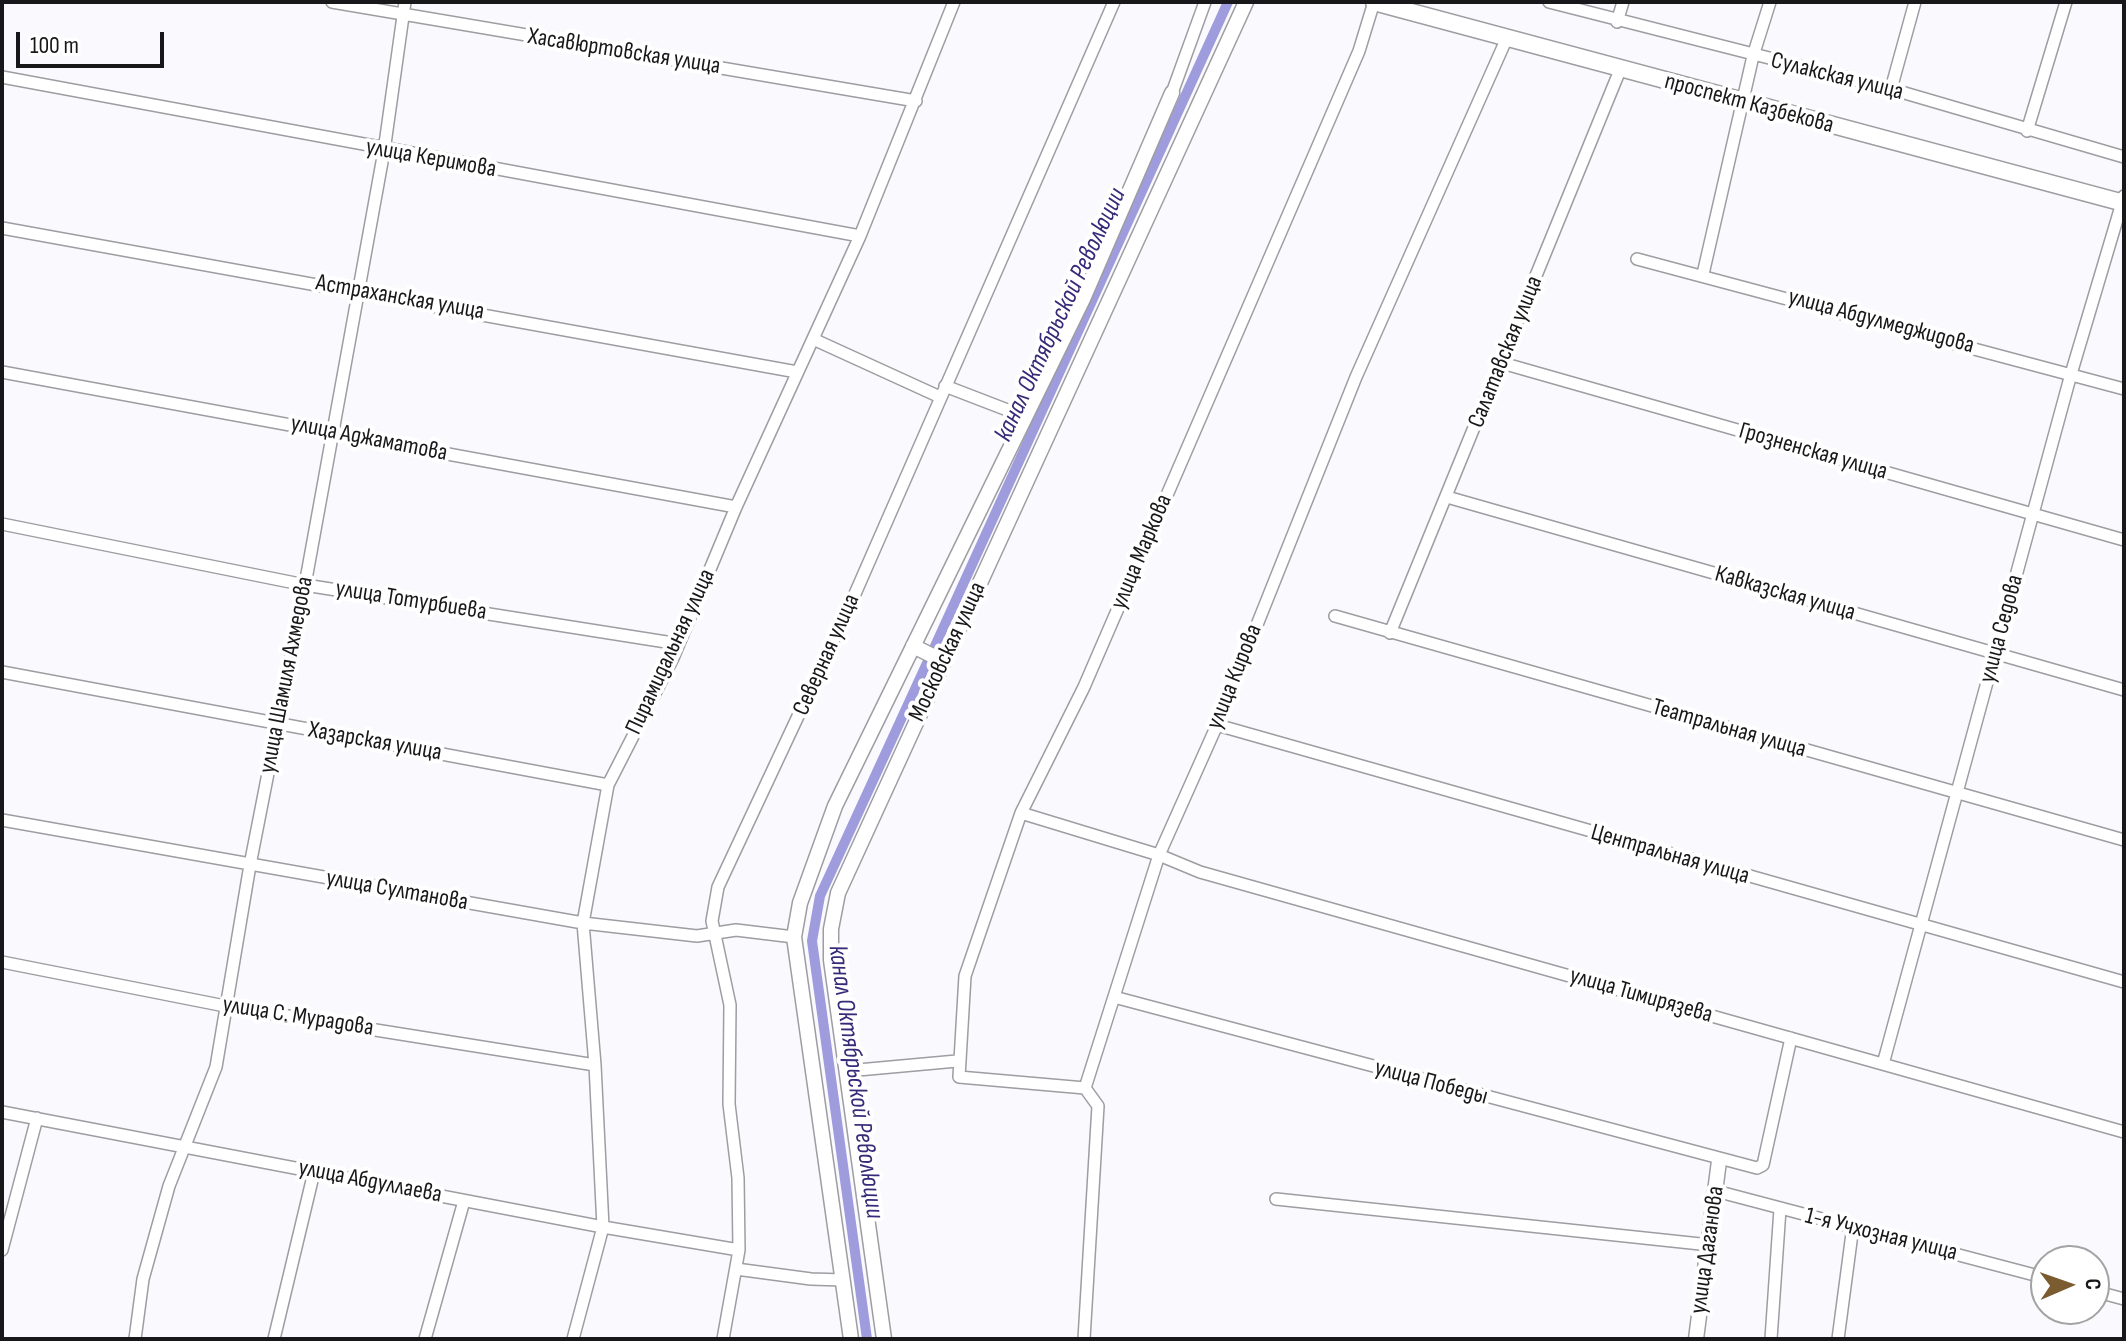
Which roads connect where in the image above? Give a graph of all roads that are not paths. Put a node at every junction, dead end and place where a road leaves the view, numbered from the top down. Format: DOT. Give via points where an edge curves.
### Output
graph roads {
  1 [pos="332,2"];
  2 [pos="405,2"];
  3 [pos="954,2"];
  4 [pos="1114,2"];
  5 [pos="1205,2"];
  6 [pos="1246,2"];
  7 [pos="1374,2"];
  8 [pos="1403,2"];
  9 [pos="1549,2"];
  10 [pos="1623,2"];
  11 [pos="1770,2"];
  12 [pos="1915,2"];
  13 [pos="2066,2"];
  14 [pos="403,16"];
  15 [pos="1617,22"];
  16 [pos="1506,40"];
  17 [pos="1753,56"];
  18 [pos="1620,70"];
  19 [pos="2,77"];
  20 [pos="1891,89"];
  21 [pos="1172,93"];
  22 [pos="1745,98"];
  23 [pos="916,101"];
  24 [pos="2027,131"];
  25 [pos="384,151"];
  26 [pos="2124,157"];
  27 [pos="2123,199"];
  28 [pos="2,228"];
  29 [pos="860,236"];
  30 [pos="1637,259"];
  31 [pos="1703,274"];
  32 [pos="357,290"];
  33 [pos="813,339"];
  34 [pos="1502,363"];
  35 [pos="2,372"];
  36 [pos="797,372"];
  37 [pos="2071,374"];
  38 [pos="2124,389"];
  39 [pos="942,392"];
  40 [pos="1023,416"];
  41 [pos="332,432"];
  42 [pos="1447,497"];
  43 [pos="736,507"];
  44 [pos="2033,515"];
  45 [pos="2,524"];
  46 [pos="2124,540"];
  47 [pos="305,585"];
  48 [pos="1335,616"];
  49 [pos="1390,633"];
  50 [pos="679,644"];
  51 [pos="913,646"];
  52 [pos="1996,653"];
  53 [pos="943,661"];
  54 [pos="2,672"];
  55 [pos="2124,690"];
  56 [pos="276,724"];
  57 [pos="1217,725"];
  58 [pos="608,785"];
  59 [pos="1957,793"];
  60 [pos="1021,813"];
  61 [pos="2,820"];
  62 [pos="2124,840"];
  63 [pos="1159,855"];
  64 [pos="250,865"];
  65 [pos="583,923"];
  66 [pos="1919,926"];
  67 [pos="714,931"];
  68 [pos="794,937"];
  69 [pos="2,962"];
  70 [pos="2124,982"];
  71 [pos="1114,997"];
  72 [pos="225,1006"];
  73 [pos="1791,1038"];
  74 [pos="957,1061"];
  75 [pos="1883,1064"];
  76 [pos="595,1065"];
  77 [pos="847,1071"];
  78 [pos="1085,1088"];
  79 [pos="2,1112"];
  80 [pos="37,1118"];
  81 [pos="2124,1132"];
  82 [pos="188,1146"];
  83 [pos="1721,1161"];
  84 [pos="314,1172"];
  85 [pos="1717,1191"];
  86 [pos="1276,1199"];
  87 [pos="464,1201"];
  88 [pos="1780,1209"];
  89 [pos="1853,1226"];
  90 [pos="603,1227"];
  91 [pos="1709,1245"];
  92 [pos="2,1250"];
  93 [pos="739,1250"];
  94 [pos="736,1269"];
  95 [pos="2030,1274"];
  96 [pos="843,1280"];
  97 [pos="1840,1338"];
  98 [pos="135,1339"];
  99 [pos="274,1339"];
  100 [pos="425,1339"];
  101 [pos="573,1339"];
  102 [pos="723,1339"];
  103 [pos="851,1339"];
  104 [pos="884,1339"];
  105 [pos="1084,1339"];
  106 [pos="1697,1339"];
  107 [pos="1771,1339"];
  1 -- 14 [label="street, Хасавюртовская улица"];
  2 -- 14 [label="street, улица Шамиля Ахмедова"];
  3 -- 23 [label="street, Пирамидальная улица"];
  4 -- 39 [label="street, Северная улица"];
  5 -- 21 [label="street, Московская улица"];
  6 -- 53 [label="main road, Московская улица"];
  7 -- 16 [label="highway, проспект Казбекова"];
  7 -- 60 [label="street, улица Маркова" via="1359,51 1084,687"];
  8 -- 22 [label="highway, проспект Казбекова"];
  9 -- 15 [label="street, Сулакская улица"];
  10 -- 15 [label="street"];
  11 -- 17 [label="street"];
  12 -- 20 [label="street"];
  13 -- 24 [label="street"];
  14 -- 23 [label="street, Хасавюртовская улица"];
  14 -- 25 [label="street, улица Шамиля Ахмедова"];
  15 -- 17 [label="street, Сулакская улица"];
  16 -- 18 [label="highway, проспект Казбекова"];
  16 -- 57 [label="street, улица Кирова" via="1356,377"];
  17 -- 20 [label="street, Сулакская улица"];
  17 -- 22 [label="street"];
  18 -- 22 [label="highway, проспект Казбекова"];
  18 -- 34 [label="street, Салатавская улица"];
  19 -- 25 [label="street, улица Керимова"];
  20 -- 24 [label="street, Сулакская улица"];
  21 -- 40 [label="main road, Московская улица" via="1083,299"];
  22 -- 27 [label="highway, проспект Казбекова"];
  22 -- 31 [label="street"];
  23 -- 29 [label="street, Пирамидальная улица"];
  24 -- 26 [label="street, Сулакская улица"];
  25 -- 29 [label="street, улица Керимова"];
  25 -- 32 [label="street, улица Шамиля Ахмедова"];
  27 -- 37 [label="street, улица Седова"];
  28 -- 32 [label="street, Астраханская улица"];
  29 -- 33 [label="street, Пирамидальная улица"];
  30 -- 31 [label="street, улица Абдулмеджидова"];
  31 -- 37 [label="street, улица Абдулмеджидова"];
  32 -- 36 [label="street, Астраханская улица"];
  32 -- 41 [label="street, улица Шамиля Ахмедова"];
  33 -- 36 [label="street, Пирамидальная улица"];
  33 -- 39 [label="street"];
  34 -- 42 [label="street, Салатавская улица"];
  34 -- 44 [label="street, Грозненская улица"];
  35 -- 41 [label="street, улица Аджаматова"];
  36 -- 43 [label="street, Пирамидальная улица"];
  37 -- 38 [label="street, улица Абдулмеджидова"];
  37 -- 44 [label="street, улица Седова"];
  39 -- 40 [label="street"];
  39 -- 67 [label="street, Северная улица" via="799,718 718,887"];
  40 -- 51 [label="main road, Московская улица"];
  41 -- 43 [label="street, улица Аджаматова"];
  41 -- 47 [label="street, улица Шамиля Ахмедова"];
  42 -- 49 [label="street, Салатавская улица"];
  42 -- 52 [label="street, Кавказская улица"];
  43 -- 50 [label="street, Пирамидальная улица"];
  44 -- 46 [label="street, Грозненская улица"];
  44 -- 52 [label="street, улица Седова"];
  45 -- 47 [label="street, улица Тотурбиева"];
  47 -- 50 [label="street, улица Тотурбиева"];
  47 -- 56 [label="street, улица Шамиля Ахмедова"];
  48 -- 49 [label="street, Театральная улица"];
  49 -- 59 [label="street, Театральная улица"];
  50 -- 58 [label="street, Пирамидальная улица"];
  51 -- 53 [label="main road"];
  51 -- 68 [label="main road, Московская улица" via="835,806 811,868"];
  52 -- 55 [label="street, Кавказская улица"];
  52 -- 59 [label="street, улица Седова"];
  53 -- 77 [label="main road, Московская улица" via="838,893 831,960"];
  54 -- 56 [label="street, Хазарская улица"];
  56 -- 58 [label="street, Хазарская улица"];
  56 -- 64 [label="street, улица Шамиля Ахмедова"];
  57 -- 63 [label="street, улица Кирова"];
  57 -- 66 [label="street, Центральная улица"];
  58 -- 65 [label="street, Пирамидальная улица"];
  59 -- 62 [label="street, Театральная улица"];
  59 -- 66 [label="street, улица Седова"];
  60 -- 63 [label="street, улица Тимирязева"];
  60 -- 74 [label="street, улица Маркова" via="965,976"];
  61 -- 64 [label="street, улица Султанова"];
  63 -- 71 [label="street, улица Кирова"];
  63 -- 73 [label="street, улица Тимирязева" via="1200,872"];
  64 -- 65 [label="street, улица Султанова"];
  64 -- 72 [label="street, улица Шамиля Ахмедова"];
  65 -- 67 [label="street, улица Султанова" via="697,936"];
  65 -- 76 [label="street, Пирамидальная улица"];
  66 -- 70 [label="street, Центральная улица"];
  66 -- 75 [label="street, улица Седова"];
  67 -- 68 [label="street, улица Султанова"];
  67 -- 93 [label="street, Северная улица" via="730,1005 729,1104"];
  68 -- 96 [label="main road, Московская улица"];
  69 -- 72 [label="street, улица С. Мурадова"];
  71 -- 78 [label="street, улица Кирова"];
  71 -- 83 [label="street, улица Победы"];
  72 -- 76 [label="street, улица С. Мурадова"];
  72 -- 82 [label="street, улица Шамиля Ахмедова" via="216,1067"];
  73 -- 75 [label="street, улица Тимирязева"];
  73 -- 83 [label="street, улица Победы" via="1763,1165"];
  74 -- 77 [label="street"];
  74 -- 78 [label="street" via="959,1077"];
  75 -- 81 [label="street, улица Тимирязева"];
  76 -- 90 [label="street, Пирамидальная улица"];
  77 -- 104 [label="main road, Московская улица"];
  78 -- 105 [label="street" via="1098,1106"];
  79 -- 80 [label="street, улица Абдуллаева"];
  80 -- 82 [label="street, улица Абдуллаева"];
  80 -- 92 [label="street"];
  82 -- 84 [label="street, улица Абдуллаева"];
  82 -- 98 [label="street, улица Шамиля Ахмедова" via="169,1186 143,1279"];
  83 -- 85 [label="main road, улица Даганова"];
  84 -- 87 [label="street, улица Абдуллаева"];
  84 -- 99 [label="street"];
  85 -- 88 [label="street, 1-я Учхозная улица"];
  85 -- 91 [label="main road, улица Даганова"];
  86 -- 91 [label="street"];
  87 -- 90 [label="street, улица Абдуллаева"];
  87 -- 100 [label="street"];
  88 -- 89 [label="street, 1-я Учхозная улица"];
  88 -- 107 [label="street"];
  89 -- 95 [label="street, 1-я Учхозная улица"];
  89 -- 97 [label="street"];
  90 -- 93 [label="street, улица Абдуллаева"];
  90 -- 101 [label="street, Пирамидальная улица"];
  91 -- 106 [label="main road, улица Даганова"];
  93 -- 94 [label="street, Северная улица"];
  94 -- 96 [label="street"];
  94 -- 102 [label="street, Северная улица"];
  96 -- 103 [label="main road, Московская улица"];
}
